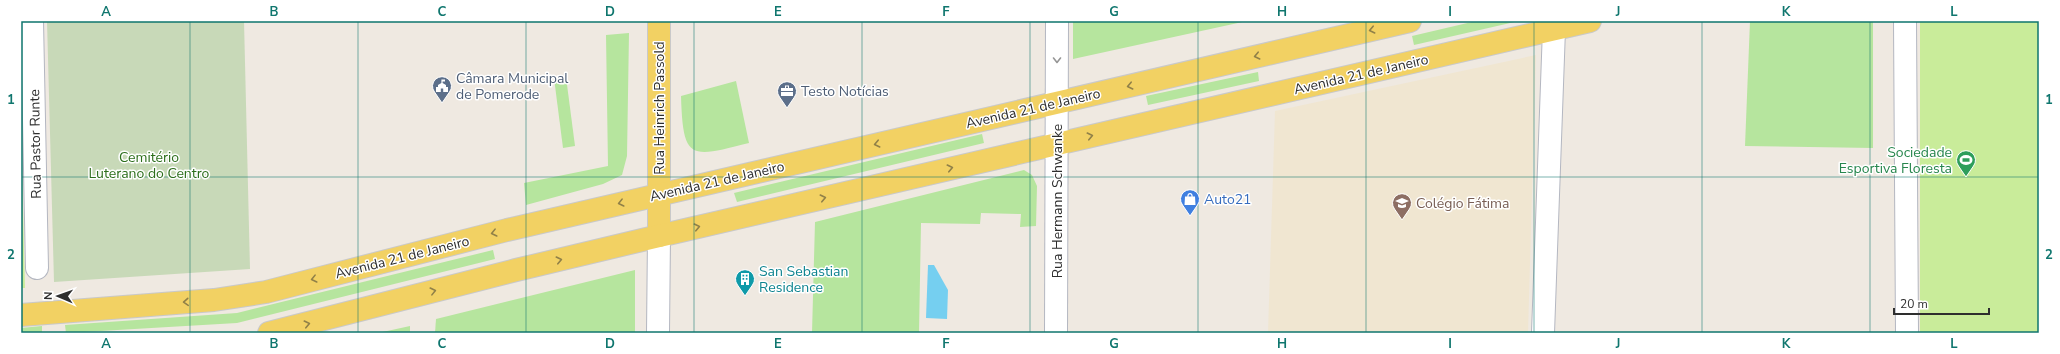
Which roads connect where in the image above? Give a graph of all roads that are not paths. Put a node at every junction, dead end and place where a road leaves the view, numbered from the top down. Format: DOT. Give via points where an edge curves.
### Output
graph roads {
  1 [pos="32,21"];
  2 [pos="659,21"];
  3 [pos="1057,21"];
  4 [pos="1410,21"];
  5 [pos="1590,21"];
  6 [pos="1905,21"];
  7 [pos="1554,29"];
  8 [pos="1057,102"];
  9 [pos="1057,144"];
  10 [pos="658,194"];
  11 [pos="659,236"];
  12 [pos="38,268"];
  13 [pos="21,315"];
  14 [pos="269,333"];
  15 [pos="658,333"];
  16 [pos="1056,333"];
  17 [pos="1543,333"];
  18 [pos="1907,333"];
  1 -- 12 [label="street, Rua Pastor Runte"];
  2 -- 10 [label="main road, Rua Heinrich Passold"];
  3 -- 8 [label="street, Rua Hermann Schwanke, one-way"];
  4 -- 8 [label="main road, Avenida 21 de Janeiro, one-way"];
  5 -- 7 [label="main road, Avenida 21 de Janeiro"];
  6 -- 18 [label="street"];
  9 -- 7 [label="main road, Avenida 21 de Janeiro, one-way"];
  7 -- 17 [label="street"];
  8 -- 9 [label="street, Rua Hermann Schwanke"];
  8 -- 10 [label="main road, Avenida 21 de Janeiro, one-way"];
  11 -- 9 [label="main road, Avenida 21 de Janeiro, one-way"];
  9 -- 16 [label="street, Rua Hermann Schwanke"];
  10 -- 11 [label="main road, Rua Heinrich Passold"];
  10 -- 13 [label="main road, Avenida 21 de Janeiro, one-way" via="266,292 214,300"];
  14 -- 11 [label="main road, Avenida 21 de Janeiro, one-way"];
  11 -- 15 [label="street"];
}
